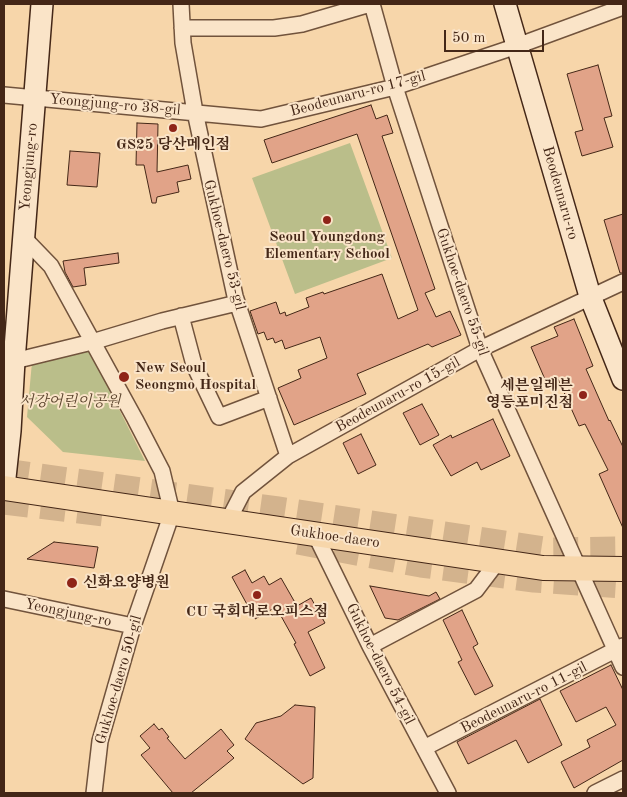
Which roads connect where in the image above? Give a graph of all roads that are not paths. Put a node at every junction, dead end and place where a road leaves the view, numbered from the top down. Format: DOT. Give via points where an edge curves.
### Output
graph roads {
  1 [pos="42,4"];
  2 [pos="181,4"];
  3 [pos="371,4"];
  4 [pos="505,4"];
  5 [pos="623,7"];
  6 [pos="182,28"];
  7 [pos="517,46"];
  8 [pos="395,86"];
  9 [pos="4,95"];
  10 [pos="34,97"];
  11 [pos="195,112"];
  12 [pos="24,237"];
  13 [pos="623,282"];
  14 [pos="590,296"];
  15 [pos="237,303"];
  16 [pos="181,316"];
  17 [pos="92,342"];
  18 [pos="480,350"];
  19 [pos="9,360"];
  20 [pos="623,380"];
  21 [pos="269,398"];
  22 [pos="288,456"];
  23 [pos="4,487"];
  24 [pos="172,512"];
  25 [pos="228,521"];
  26 [pos="315,534"];
  27 [pos="498,561"];
  28 [pos="623,569"];
  29 [pos="579,570"];
  30 [pos="4,599"];
  31 [pos="133,626"];
  32 [pos="370,646"];
  33 [pos="619,649"];
  34 [pos="623,667"];
  35 [pos="424,748"];
  36 [pos="623,779"];
  37 [pos="94,793"];
  38 [pos="448,793"];
  39 [pos="595,793"];
  1 -- 10 [label="main road, Yeongjung-ro"];
  2 -- 6 [label="street, Gukhoe-daero 53-gil"];
  3 -- 6 [label="street" via="302,24 274,28"];
  3 -- 8 [label="street, Gukhoe-daero 55-gil"];
  4 -- 7 [label="main road, Beodeunaru-ro"];
  5 -- 7 [label="street, Beodeunaru-ro 17-gil"];
  6 -- 11 [label="street, Gukhoe-daero 53-gil"];
  7 -- 8 [label="street, Beodeunaru-ro 17-gil"];
  7 -- 14 [label="main road, Beodeunaru-ro"];
  8 -- 11 [label="street, Beodeunaru-ro 17-gil" via="261,119"];
  8 -- 18 [label="street, Gukhoe-daero 55-gil"];
  9 -- 10 [label="street"];
  10 -- 11 [label="street, Yeongjung-ro 38-gil"];
  10 -- 12 [label="main road, Yeongjung-ro"];
  11 -- 15 [label="street, Gukhoe-daero 53-gil"];
  12 -- 17 [label="street" via="51,266"];
  12 -- 19 [label="main road, Yeongjung-ro"];
  13 -- 14 [label="street, Beodeunaru-ro 15-gil"];
  14 -- 18 [label="street, Beodeunaru-ro 15-gil"];
  14 -- 20 [label="main road, Beodeunaru-ro"];
  15 -- 16 [label="street"];
  15 -- 21 [label="street, Gukhoe-daero 53-gil"];
  16 -- 17 [label="street"];
  16 -- 21 [label="street" via="194,366 220,417"];
  17 -- 19 [label="street"];
  17 -- 24 [label="street" via="162,471"];
  18 -- 22 [label="street, Beodeunaru-ro 15-gil"];
  18 -- 29 [label="street, Gukhoe-daero 55-gil"];
  19 -- 23 [label="main road, Yeongjung-ro" via="10,431"];
  21 -- 22 [label="street, Gukhoe-daero 53-gil"];
  22 -- 25 [label="street, Beodeunaru-ro 15-gil" via="243,492"];
  23 -- 24 [label="main road, Gukhoe-daero"];
  24 -- 25 [label="main road, Gukhoe-daero"];
  24 -- 31 [label="street, Gukhoe-daero 50-gil"];
  25 -- 26 [label="main road, Gukhoe-daero"];
  26 -- 27 [label="main road, Gukhoe-daero"];
  26 -- 32 [label="street, Gukhoe-daero 54-gil"];
  27 -- 29 [label="main road, Gukhoe-daero"];
  27 -- 32 [label="street" via="476,590"];
  28 -- 29 [label="main road, Gukhoe-daero"];
  29 -- 33 [label="street, Gukhoe-daero 55-gil"];
  30 -- 31 [label="street, Yeongjung-ro"];
  31 -- 37 [label="street, Gukhoe-daero 50-gil" via="100,741"];
  32 -- 35 [label="street, Gukhoe-daero 54-gil"];
  33 -- 34 [label="street, Gukhoe-daero 55-gil"];
  33 -- 35 [label="street, Beodeunaru-ro 11-gil"];
  35 -- 38 [label="street, Gukhoe-daero 54-gil"];
  36 -- 39 [label="street"];
}
